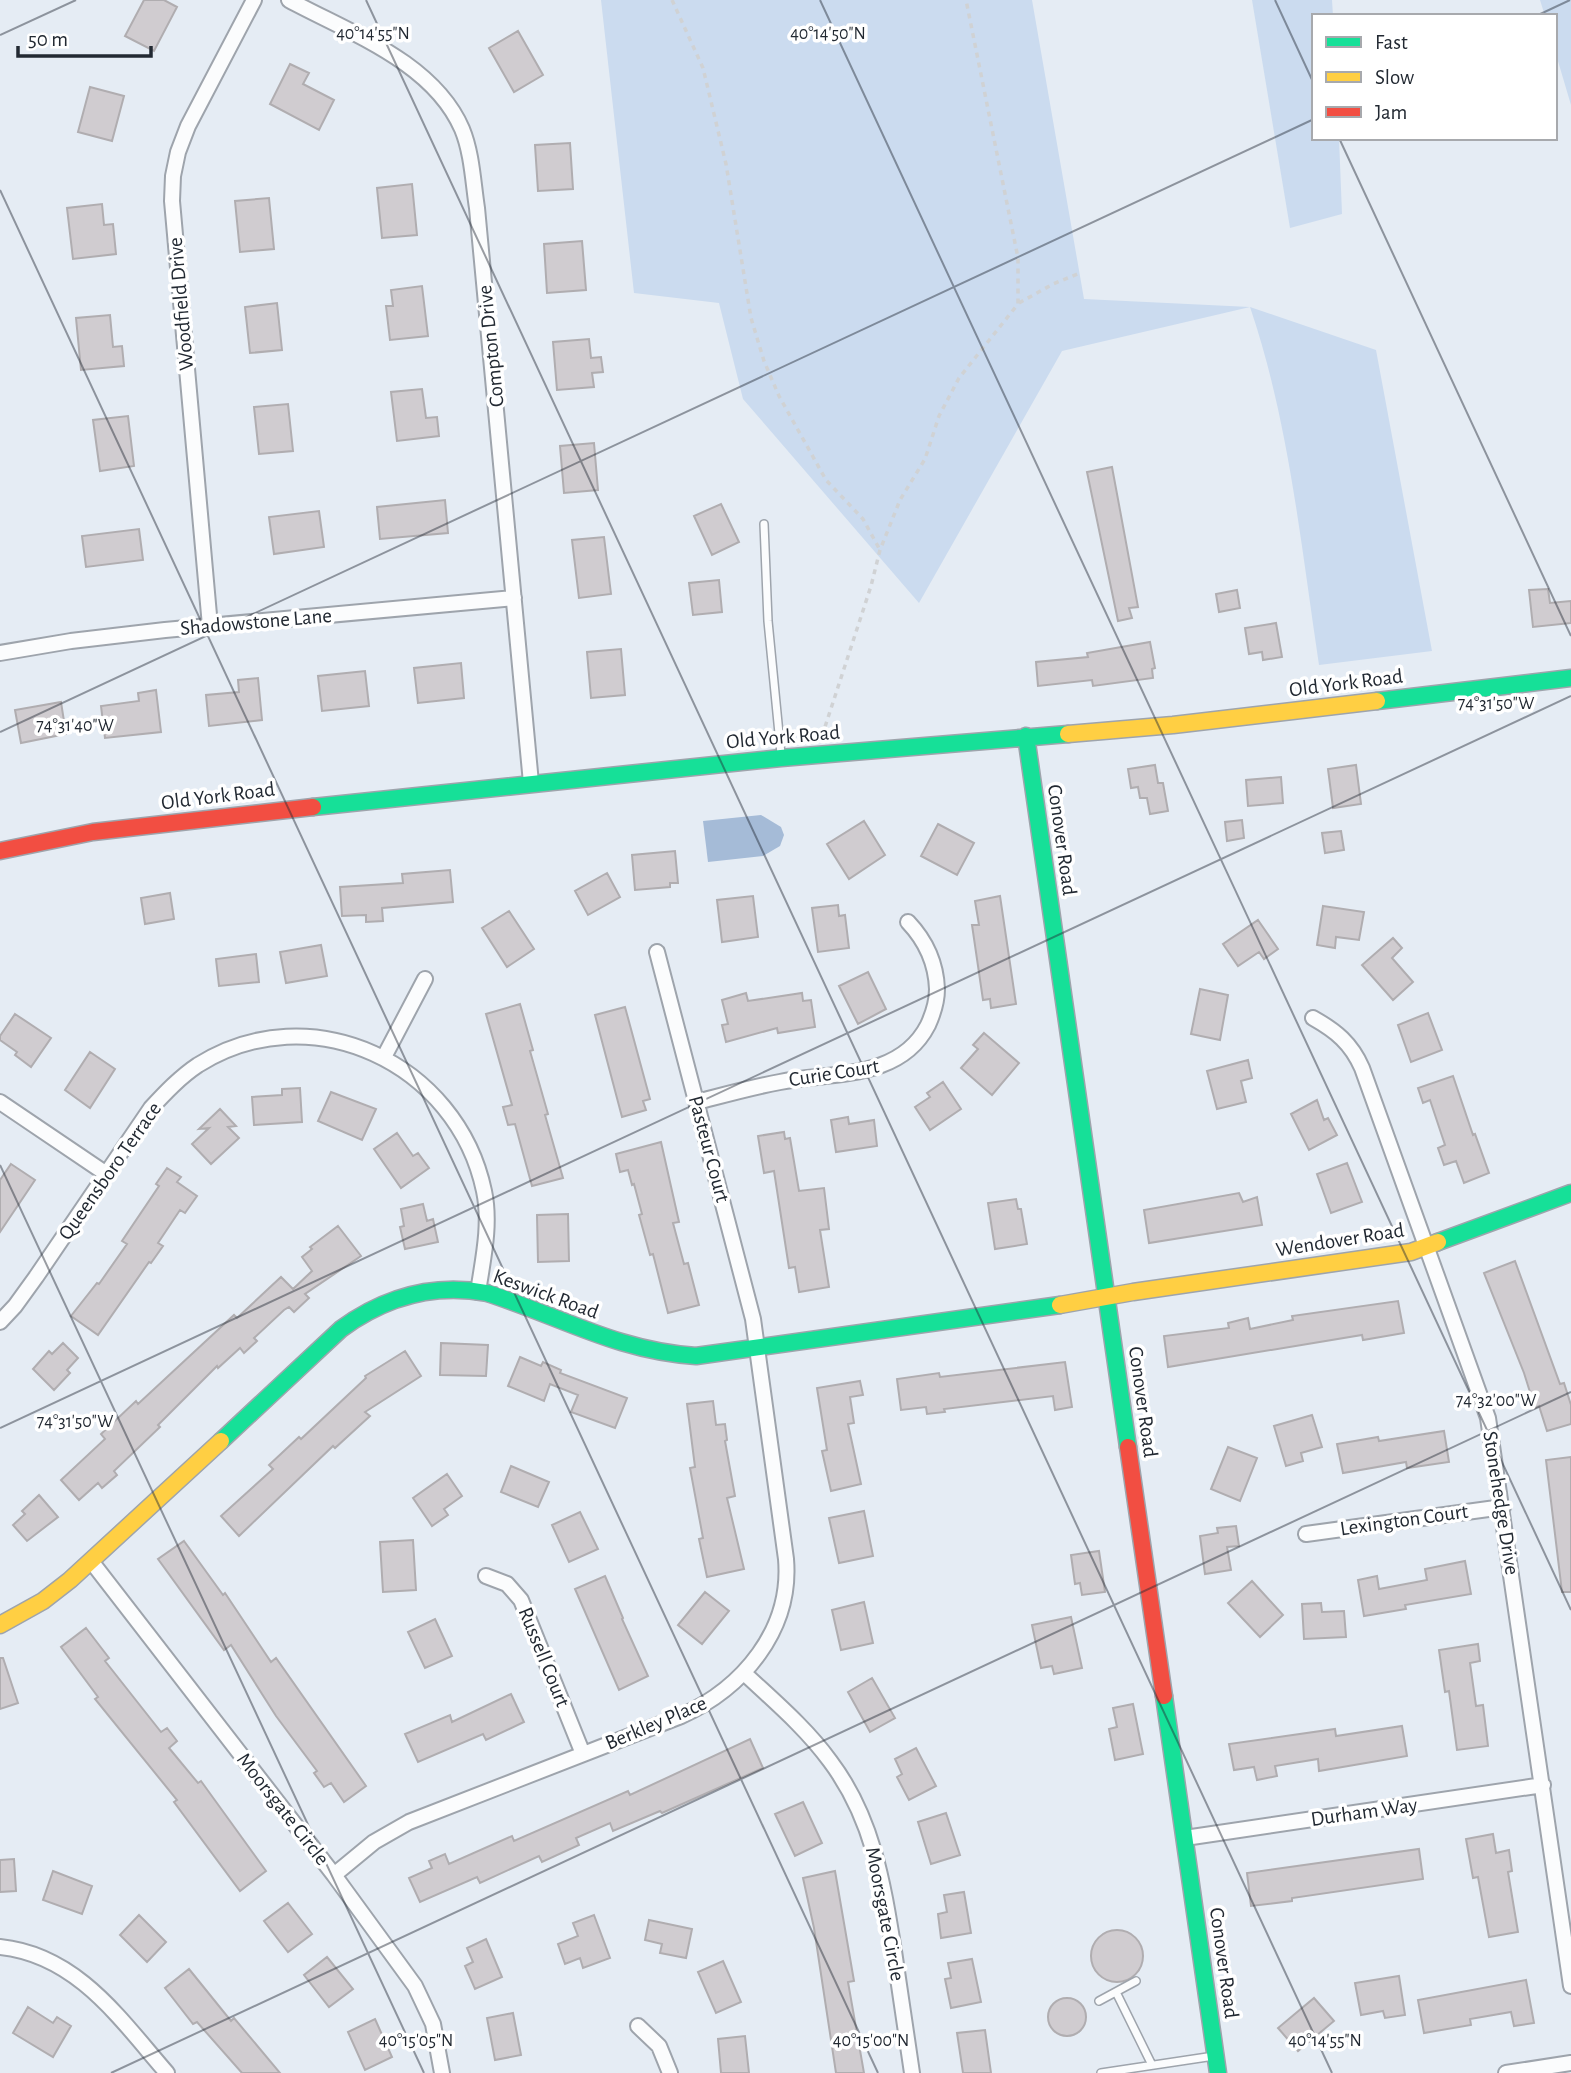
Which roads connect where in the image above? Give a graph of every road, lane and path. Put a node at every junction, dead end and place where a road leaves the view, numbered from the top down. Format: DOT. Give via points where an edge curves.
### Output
graph roads {
  1 [pos="254,0"];
  2 [pos="289,0"];
  3 [pos="673,0"];
  4 [pos="966,0"];
  5 [pos="1080,273"];
  6 [pos="1018,304"];
  7 [pos="764,524"];
  8 [pos="880,550"];
  9 [pos="514,598"];
  10 [pos="211,626"];
  11 [pos="0,653"];
  12 [pos="1571,678"];
  13 [pos="1026,736"];
  14 [pos="816,755"];
  15 [pos="781,758"];
  16 [pos="531,783"];
  17 [pos="0,851"];
  18 [pos="908,922"];
  19 [pos="657,952"];
  20 [pos="425,979"];
  21 [pos="1313,1018"];
  22 [pos="384,1057"];
  23 [pos="0,1102"];
  24 [pos="697,1102"];
  25 [pos="105,1172"];
  26 [pos="1571,1193"];
  27 [pos="1427,1247"];
  28 [pos="478,1292"];
  29 [pos="1107,1297"];
  30 [pos="0,1322"];
  31 [pos="758,1347"];
  32 [pos="1503,1507"];
  33 [pos="1306,1534"];
  34 [pos="91,1561"];
  35 [pos="486,1576"];
  36 [pos="0,1625"];
  37 [pos="744,1673"];
  38 [pos="583,1754"];
  39 [pos="1543,1785"];
  40 [pos="1185,1838"];
  41 [pos="334,1875"];
  42 [pos="0,1947"];
  43 [pos="1136,1981"];
  44 [pos="1571,1986"];
  45 [pos="1116,1992"];
  46 [pos="1100,2001"];
  47 [pos="638,2026"];
  48 [pos="1216,2055"];
  49 [pos="1571,2063"];
  50 [pos="1152,2065"];
  51 [pos="167,2073"];
  52 [pos="442,2073"];
  53 [pos="670,2073"];
  54 [pos="912,2073"];
  55 [pos="1101,2073"];
  56 [pos="1218,2073"];
  57 [pos="1506,2073"];
  1 -- 10 [label="street, Woodfield Drive" via="188,127 173,176"];
  2 -- 9 [label="street, Compton Drive" via="411,66 450,106 463,131 477,208"];
  3 -- 8 [label="path" via="703,68 726,164 751,317 764,361 826,480 863,519"];
  4 -- 6 [label="path" via="1018,258"];
  5 -- 6 [label="path"];
  6 -- 8 [label="path" via="959,378"];
  7 -- 15 [label="lane"];
  8 -- 14 [label="path"];
  9 -- 10 [label="street, Shadowstone Lane"];
  9 -- 16 [label="street, Compton Drive"];
  10 -- 11 [label="street, Shadowstone Lane"];
  12 -- 13 [label="street, Old York Road" via="1173,725"];
  13 -- 14 [label="street, Old York Road"];
  13 -- 29 [label="street, Conover Road"];
  14 -- 15 [label="street, Old York Road"];
  15 -- 16 [label="street, Old York Road"];
  16 -- 17 [label="street, Old York Road" via="93,832"];
  18 -- 24 [label="street, Curie Court" via="927,947 936,984 931,1019 913,1047 878,1067 781,1081"];
  19 -- 24 [label="street, Pasteur Court"];
  20 -- 22 [label="street"];
  21 -- 27 [label="street, Stonehedge Drive" via="1337,1032 1354,1050"];
  22 -- 25 [label="street, Queensboro Terrace" via="332,1039 308,1037 267,1040 223,1053 170,1088"];
  22 -- 28 [label="street, Queensboro Terrace" via="440,1103 471,1155 487,1213"];
  23 -- 25 [label="street"];
  24 -- 31 [label="street, Pasteur Court"];
  25 -- 30 [label="street, Queensboro Terrace" via="36,1277"];
  26 -- 27 [label="street, Wendover Road"];
  27 -- 29 [label="street, Wendover Road"];
  27 -- 32 [label="street, Stonehedge Drive" via="1488,1418"];
  28 -- 31 [label="street, Keswick Road" via="650,1353 696,1356"];
  28 -- 34 [label="street, Keswick Road" via="423,1292 357,1316"];
  29 -- 31 [label="street, Keswick Road"];
  29 -- 40 [label="street, Conover Road"];
  31 -- 37 [label="street, Berkley Place" via="787,1575 777,1622"];
  32 -- 33 [label="street, Lexington Court"];
  32 -- 39 [label="street, Stonehedge Drive"];
  34 -- 36 [label="street, Keswick Road" via="43,1601"];
  34 -- 41 [label="street, Moorsgate Circle"];
  35 -- 38 [label="street, Russell Court" via="507,1584 522,1600"];
  37 -- 38 [label="street, Berkley Place" via="697,1709"];
  37 -- 54 [label="street, Moorsgate Circle" via="830,1759 864,1818 883,1879"];
  38 -- 41 [label="street, Berkley Place" via="397,1827"];
  39 -- 40 [label="street, Durham Way"];
  39 -- 44 [label="street, Stonehedge Drive"];
  40 -- 48 [label="street, Conover Road"];
  41 -- 52 [label="street, Moorsgate Circle" via="423,2000 436,2033"];
  42 -- 51 [label="street" via="30,1954 80,1978"];
  43 -- 45 [label="lane"];
  45 -- 46 [label="lane"];
  45 -- 50 [label="lane"];
  47 -- 53 [label="street" via="659,2046"];
  48 -- 50 [label="lane"];
  48 -- 56 [label="street, Conover Road"];
  49 -- 57 [label="street"];
  50 -- 55 [label="lane"];
}
